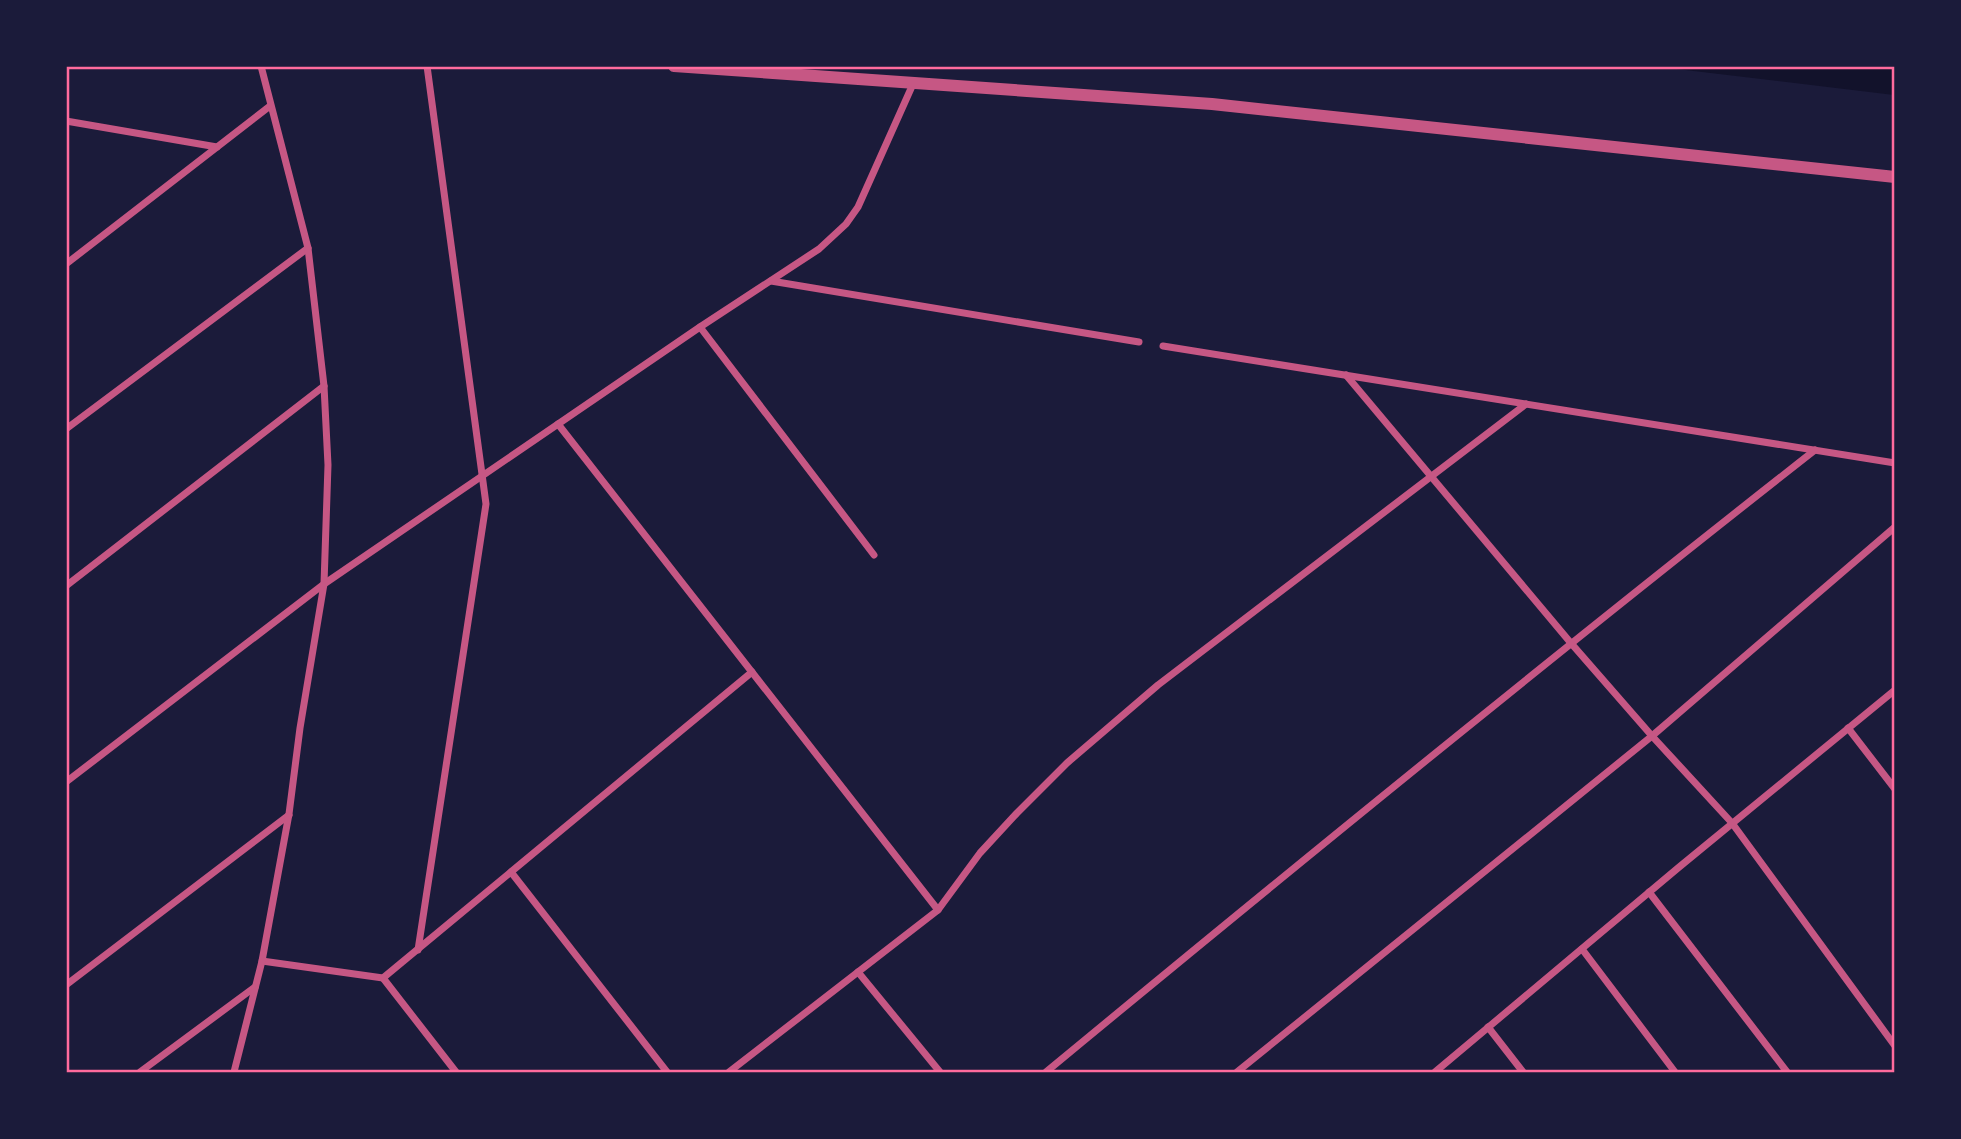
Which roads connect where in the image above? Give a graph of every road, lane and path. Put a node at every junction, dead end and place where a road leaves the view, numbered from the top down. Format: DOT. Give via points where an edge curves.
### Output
graph roads {
  1 [pos="261,66"];
  2 [pos="428,66"];
  3 [pos="674,66"];
  4 [pos="913,84"];
  5 [pos="270,106"];
  6 [pos="66,121"];
  7 [pos="217,147"];
  8 [pos="1895,177"];
  9 [pos="308,248"];
  10 [pos="66,264"];
  11 [pos="771,281"];
  12 [pos="700,327"];
  13 [pos="1139,342"];
  14 [pos="1163,346"];
  15 [pos="1346,375"];
  16 [pos="324,386"];
  17 [pos="1526,404"];
  18 [pos="558,424"];
  19 [pos="66,429"];
  20 [pos="1815,450"];
  21 [pos="1895,463"];
  22 [pos="482,476"];
  23 [pos="1431,476"];
  24 [pos="1895,527"];
  25 [pos="874,555"];
  26 [pos="324,584"];
  27 [pos="66,586"];
  28 [pos="1570,642"];
  29 [pos="752,672"];
  30 [pos="1895,690"];
  31 [pos="1848,728"];
  32 [pos="1652,736"];
  33 [pos="66,782"];
  34 [pos="1895,789"];
  35 [pos="289,814"];
  36 [pos="1732,823"];
  37 [pos="511,872"];
  38 [pos="1649,892"];
  39 [pos="938,910"];
  40 [pos="1582,949"];
  41 [pos="418,950"];
  42 [pos="262,961"];
  43 [pos="858,972"];
  44 [pos="383,978"];
  45 [pos="66,985"];
  46 [pos="256,986"];
  47 [pos="1489,1027"];
  48 [pos="1895,1046"];
  49 [pos="140,1073"];
  50 [pos="234,1073"];
  51 [pos="456,1073"];
  52 [pos="667,1073"];
  53 [pos="729,1073"];
  54 [pos="940,1073"];
  55 [pos="1046,1073"];
  56 [pos="1237,1073"];
  57 [pos="1436,1073"];
  58 [pos="1523,1073"];
  59 [pos="1675,1073"];
  60 [pos="1787,1073"];
  1 -- 5 [label="street"];
  2 -- 22 [label="street"];
  3 -- 4 [label="street"];
  4 -- 8 [label="street" via="1212,104"];
  4 -- 11 [label="street" via="852,216 820,249"];
  5 -- 7 [label="street"];
  5 -- 9 [label="street"];
  6 -- 7 [label="street"];
  7 -- 10 [label="street"];
  9 -- 16 [label="street"];
  9 -- 19 [label="street"];
  11 -- 12 [label="street"];
  11 -- 13 [label="street"];
  12 -- 18 [label="street"];
  12 -- 25 [label="street"];
  14 -- 15 [label="street"];
  15 -- 17 [label="street"];
  15 -- 23 [label="street"];
  16 -- 26 [label="street" via="328,464"];
  16 -- 27 [label="street"];
  17 -- 20 [label="street"];
  17 -- 23 [label="street"];
  18 -- 22 [label="street"];
  18 -- 29 [label="street"];
  20 -- 21 [label="street"];
  20 -- 28 [label="street"];
  22 -- 26 [label="street"];
  22 -- 41 [label="street" via="486,504"];
  23 -- 28 [label="street"];
  23 -- 39 [label="street" via="1158,685 1067,763 980,853"];
  24 -- 32 [label="street"];
  26 -- 33 [label="street"];
  26 -- 35 [label="street"];
  28 -- 32 [label="street"];
  28 -- 55 [label="street"];
  29 -- 37 [label="street"];
  29 -- 39 [label="street"];
  30 -- 31 [label="street"];
  31 -- 34 [label="street"];
  31 -- 36 [label="street"];
  32 -- 36 [label="street"];
  32 -- 56 [label="street"];
  35 -- 42 [label="street"];
  35 -- 45 [label="street"];
  36 -- 38 [label="street"];
  36 -- 48 [label="street"];
  37 -- 41 [label="street"];
  37 -- 52 [label="street"];
  38 -- 40 [label="street"];
  38 -- 60 [label="street"];
  39 -- 43 [label="street"];
  40 -- 47 [label="street"];
  40 -- 59 [label="street"];
  41 -- 44 [label="street"];
  42 -- 44 [label="street"];
  42 -- 46 [label="street"];
  43 -- 53 [label="street"];
  43 -- 54 [label="street"];
  44 -- 51 [label="street"];
  46 -- 49 [label="street"];
  46 -- 50 [label="street"];
  47 -- 57 [label="street"];
  47 -- 58 [label="street"];
}
